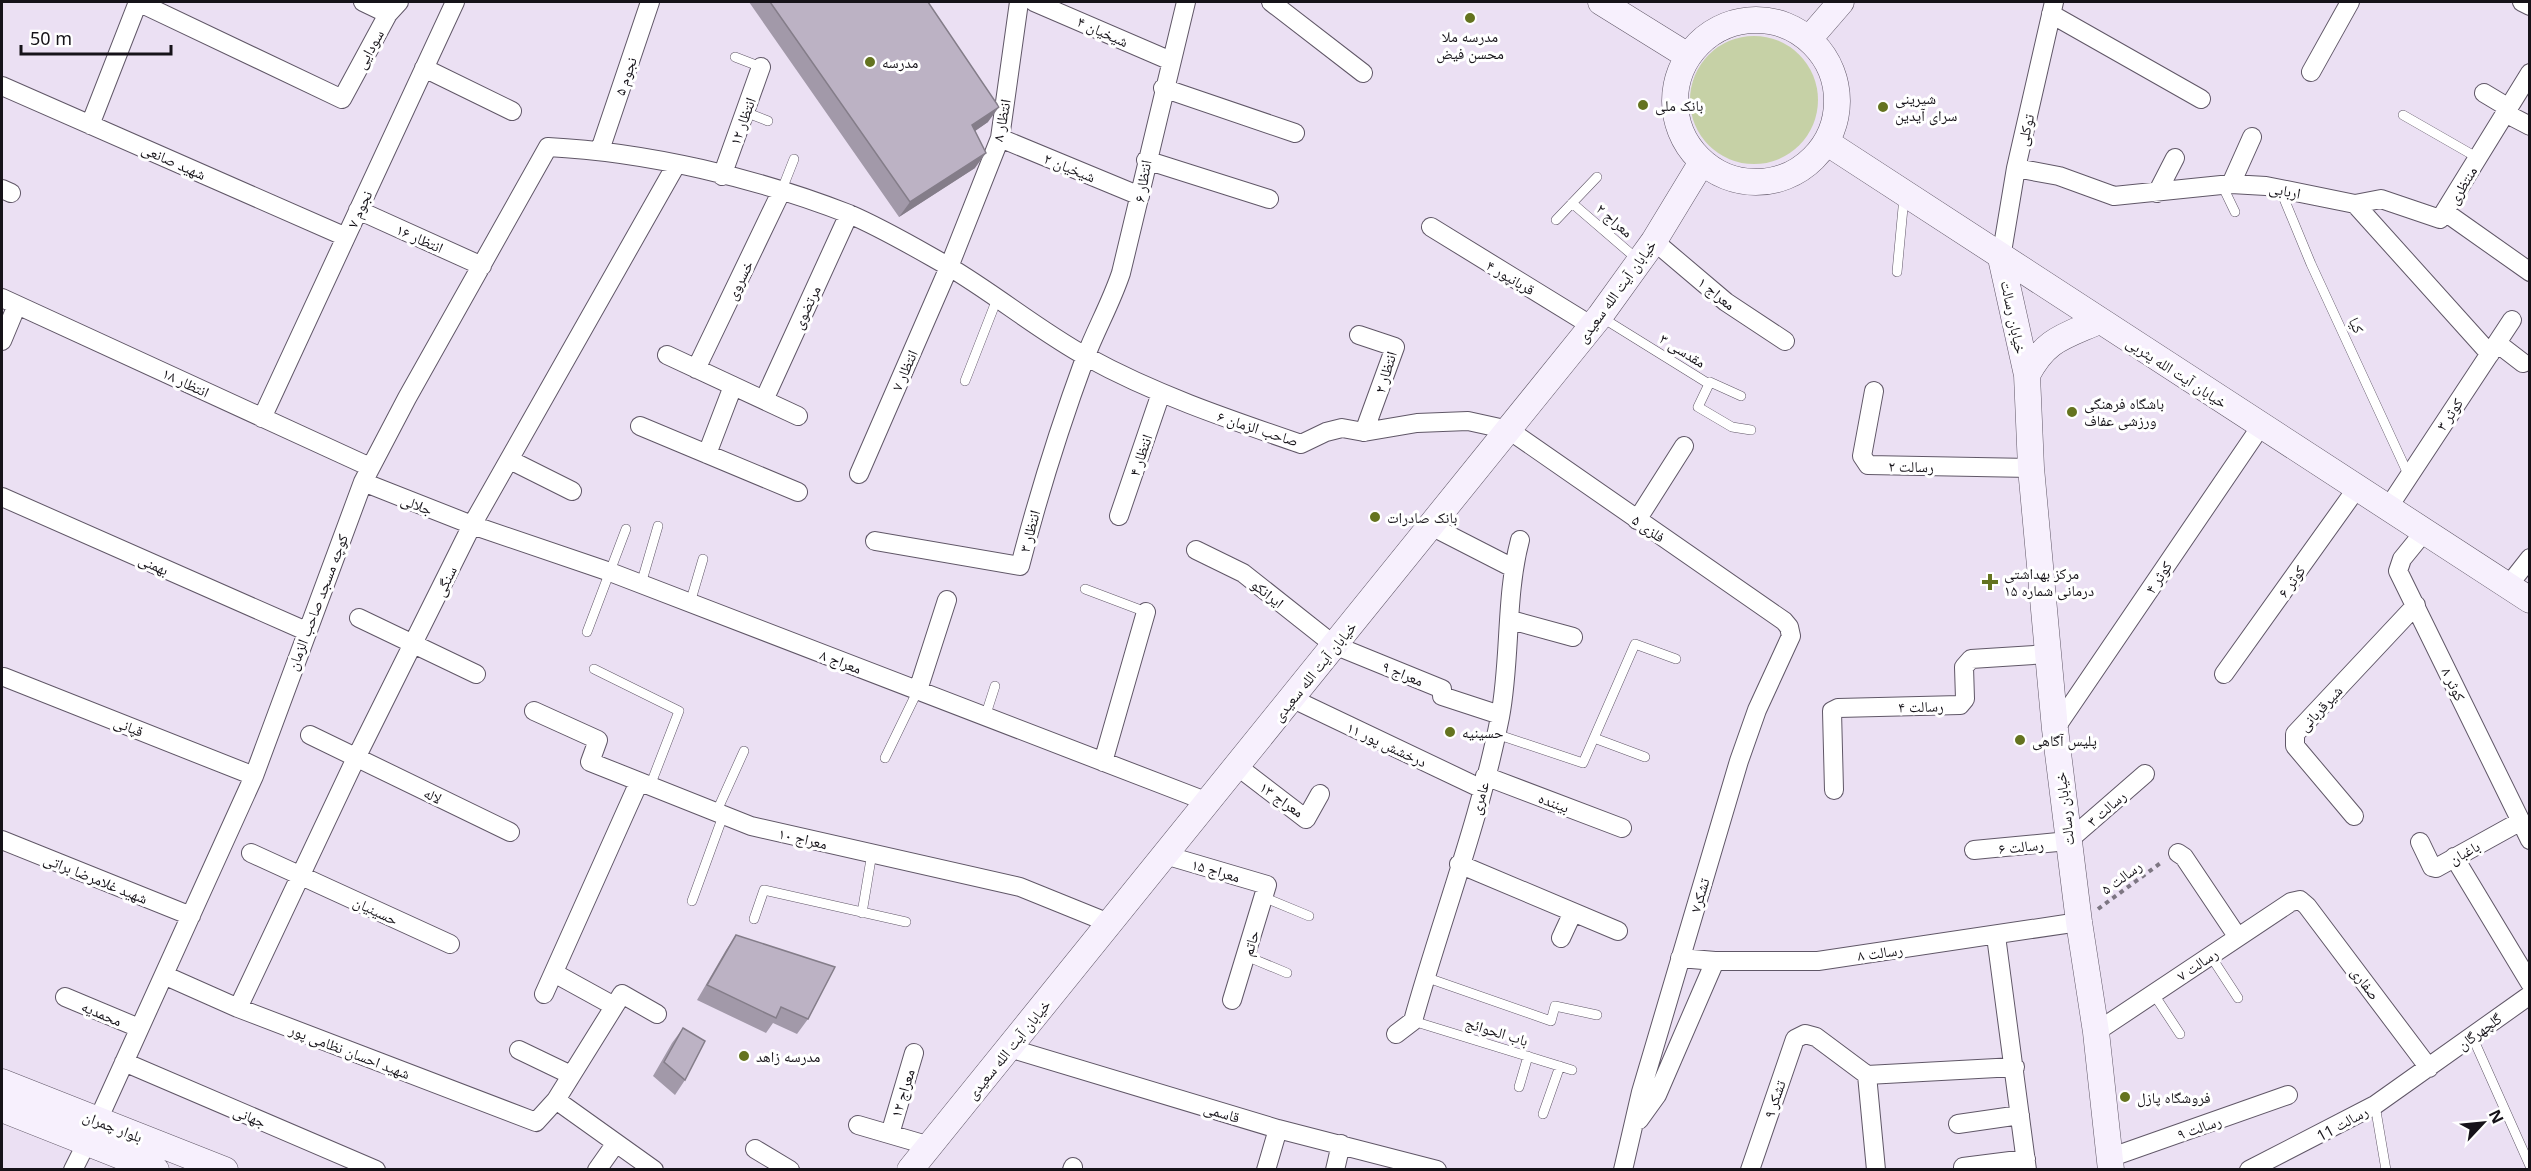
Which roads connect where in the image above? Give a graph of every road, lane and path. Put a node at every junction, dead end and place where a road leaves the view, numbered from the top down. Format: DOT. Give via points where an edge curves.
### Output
graph roads {
  1 [pos="138,2"];
  2 [pos="363,2"];
  3 [pos="455,2"];
  4 [pos="650,2"];
  5 [pos="1019,2"];
  6 [pos="1034,2"];
  7 [pos="1186,2"];
  8 [pos="1271,2"];
  9 [pos="1601,2"];
  10 [pos="1841,2"];
  11 [pos="2350,2"];
  12 [pos="2522,2"];
  13 [pos="2529,6"];
  14 [pos="393,8"];
  15 [pos="2052,8"];
  16 [pos="1809,39"];
  17 [pos="1688,56"];
  18 [pos="735,57"];
  19 [pos="1171,61"];
  20 [pos="761,67"];
  21 [pos="424,68"];
  22 [pos="2311,72"];
  23 [pos="1363,73"];
  24 [pos="2529,73"];
  25 [pos="2,86"];
  26 [pos="1163,88"];
  27 [pos="2484,93"];
  28 [pos="2201,99"];
  29 [pos="512,111"];
  30 [pos="2507,111"];
  31 [pos="745,112"];
  32 [pos="2403,116"];
  33 [pos="768,121"];
  34 [pos="90,125"];
  35 [pos="2529,126"];
  36 [pos="1295,133"];
  37 [pos="2252,137"];
  38 [pos="1000,138"];
  39 [pos="1826,142"];
  40 [pos="600,150"];
  41 [pos="2175,158"];
  42 [pos="2478,158"];
  43 [pos="794,159"];
  44 [pos="1146,160"];
  45 [pos="1702,162"];
  46 [pos="676,165"];
  47 [pos="2016,168"];
  48 [pos="722,176"];
  49 [pos="1596,177"];
  50 [pos="2226,185"];
  51 [pos="2280,189"];
  52 [pos="781,192"];
  53 [pos="2157,193"];
  54 [pos="1904,195"];
  55 [pos="1140,196"];
  56 [pos="1269,199"];
  57 [pos="1572,203"];
  58 [pos="2355,204"];
  59 [pos="358,210"];
  60 [pos="2235,212"];
  61 [pos="2445,212"];
  62 [pos="849,214"];
  63 [pos="1556,220"];
  64 [pos="1431,227"];
  65 [pos="346,237"];
  66 [pos="1647,251"];
  67 [pos="2001,258"];
  68 [pos="482,266"];
  69 [pos="949,267"];
  70 [pos="1897,272"];
  71 [pos="2529,272"];
  72 [pos="997,298"];
  73 [pos="9,302"];
  74 [pos="2512,320"];
  75 [pos="1596,321"];
  76 [pos="2099,321"];
  77 [pos="1359,334"];
  78 [pos="2,341"];
  79 [pos="1785,341"];
  80 [pos="2493,349"];
  81 [pos="667,355"];
  82 [pos="1086,356"];
  83 [pos="2523,363"];
  84 [pos="696,369"];
  85 [pos="2026,375"];
  86 [pos="965,381"];
  87 [pos="1709,384"];
  88 [pos="733,386"];
  89 [pos="1874,392"];
  90 [pos="1161,393"];
  91 [pos="1741,396"];
  92 [pos="764,400"];
  93 [pos="798,416"];
  94 [pos="262,418"];
  95 [pos="640,426"];
  96 [pos="2261,426"];
  97 [pos="1509,430"];
  98 [pos="1751,430"];
  99 [pos="1364,432"];
  100 [pos="1684,446"];
  101 [pos="707,454"];
  102 [pos="510,460"];
  103 [pos="2031,468"];
  104 [pos="859,474"];
  105 [pos="2408,474"];
  106 [pos="366,475"];
  107 [pos="2357,488"];
  108 [pos="572,491"];
  109 [pos="798,492"];
  110 [pos="2,497"];
  111 [pos="2388,508"];
  112 [pos="1119,516"];
  113 [pos="1637,520"];
  114 [pos="472,525"];
  115 [pos="658,526"];
  116 [pos="1431,526"];
  117 [pos="626,529"];
  118 [pos="2424,532"];
  119 [pos="1520,540"];
  120 [pos="875,541"];
  121 [pos="1196,550"];
  122 [pos="2529,558"];
  123 [pos="703,560"];
  124 [pos="1513,568"];
  125 [pos="610,572"];
  126 [pos="641,584"];
  127 [pos="1084,589"];
  128 [pos="2519,593"];
  129 [pos="947,600"];
  130 [pos="690,603"];
  131 [pos="2416,605"];
  132 [pos="1146,612"];
  133 [pos="359,618"];
  134 [pos="1511,620"];
  135 [pos="1789,627"];
  136 [pos="306,632"];
  137 [pos="587,632"];
  138 [pos="1573,637"];
  139 [pos="414,644"];
  140 [pos="1334,645"];
  141 [pos="2049,654"];
  142 [pos="1676,659"];
  143 [pos="594,669"];
  144 [pos="476,674"];
  145 [pos="2224,674"];
  146 [pos="4,677"];
  147 [pos="995,686"];
  148 [pos="918,690"];
  149 [pos="1291,698"];
  150 [pos="534,711"];
  151 [pos="1500,716"];
  152 [pos="985,717"];
  153 [pos="2055,729"];
  154 [pos="1496,734"];
  155 [pos="310,735"];
  156 [pos="1594,738"];
  157 [pos="744,752"];
  158 [pos="356,758"];
  159 [pos="885,758"];
  160 [pos="1645,758"];
  161 [pos="1103,762"];
  162 [pos="1236,766"];
  163 [pos="2145,774"];
  164 [pos="254,776"];
  165 [pos="1484,783"];
  166 [pos="644,784"];
  167 [pos="1834,790"];
  168 [pos="1320,794"];
  169 [pos="1208,802"];
  170 [pos="720,814"];
  171 [pos="2354,816"];
  172 [pos="2521,821"];
  173 [pos="1622,828"];
  174 [pos="510,832"];
  175 [pos="2,840"];
  176 [pos="2529,840"];
  177 [pos="2068,841"];
  178 [pos="2420,842"];
  179 [pos="1974,850"];
  180 [pos="251,853"];
  181 [pos="2178,853"];
  182 [pos="872,854"];
  183 [pos="1165,855"];
  184 [pos="2454,858"];
  185 [pos="1459,864"];
  186 [pos="302,876"];
  187 [pos="1265,891"];
  188 [pos="2300,900"];
  189 [pos="692,901"];
  190 [pos="1573,912"];
  191 [pos="862,913"];
  192 [pos="191,916"];
  193 [pos="1309,916"];
  194 [pos="754,919"];
  195 [pos="906,922"];
  196 [pos="2079,922"];
  197 [pos="1110,923"];
  198 [pos="1618,930"];
  199 [pos="1996,936"];
  200 [pos="2237,936"];
  201 [pos="1561,938"];
  202 [pos="450,944"];
  203 [pos="2210,955"];
  204 [pos="1246,956"];
  205 [pos="1680,958"];
  206 [pos="1715,961"];
  207 [pos="554,973"];
  208 [pos="1287,973"];
  209 [pos="166,976"];
  210 [pos="1425,977"];
  211 [pos="2529,983"];
  212 [pos="2153,993"];
  213 [pos="544,994"];
  214 [pos="2529,995"];
  215 [pos="65,997"];
  216 [pos="2238,999"];
  217 [pos="1232,1000"];
  218 [pos="614,1006"];
  219 [pos="238,1008"];
  220 [pos="657,1014"];
  221 [pos="1597,1015"];
  222 [pos="1413,1021"];
  223 [pos="139,1028"];
  224 [pos="2096,1032"];
  225 [pos="1396,1034"];
  226 [pos="2180,1034"];
  227 [pos="2472,1036"];
  228 [pos="1009,1048"];
  229 [pos="519,1050"];
  230 [pos="914,1053"];
  231 [pos="1528,1056"];
  232 [pos="124,1062"];
  233 [pos="1560,1066"];
  234 [pos="2015,1067"];
  235 [pos="2430,1068"];
  236 [pos="1572,1070"];
  237 [pos="572,1075"];
  238 [pos="1867,1075"];
  239 [pos="2,1082"];
  240 [pos="1519,1087"];
  241 [pos="2288,1095"];
  242 [pos="556,1100"];
  243 [pos="2375,1105"];
  244 [pos="2,1108"];
  245 [pos="1543,1113"];
  246 [pos="2020,1114"];
  247 [pos="1636,1123"];
  248 [pos="1958,1124"];
  249 [pos="858,1125"];
  250 [pos="1278,1129"];
  251 [pos="93,1131"];
  252 [pos="890,1134"];
  253 [pos="616,1143"];
  254 [pos="1341,1144"];
  255 [pos="930,1146"];
  256 [pos="755,1149"];
  257 [pos="2027,1164"];
  258 [pos="2110,1164"];
  259 [pos="1963,1167"];
  260 [pos="2529,1168"];
  261 [pos="912,1169"];
  262 [pos="73,1170"];
  263 [pos="156,1170"];
  264 [pos="225,1170"];
  265 [pos="376,1170"];
  266 [pos="597,1170"];
  267 [pos="654,1170"];
  268 [pos="790,1170"];
  269 [pos="1266,1170"];
  270 [pos="1335,1170"];
  271 [pos="1437,1170"];
  272 [pos="1623,1170"];
  273 [pos="1750,1170"];
  274 [pos="1875,1170"];
  275 [pos="2249,1170"];
  276 [pos="2386,1170"];
  1 -- 14 [label="street, سودایی" via="342,99"];
  1 -- 34 [label="street"];
  2 -- 14 [label="street"];
  3 -- 21 [label="street, نجوم ۷"];
  4 -- 40 [label="street, نجوم ۵"];
  5 -- 38 [label="street, انتظار ۸"];
  6 -- 19 [label="street, شیخیان ۴"];
  7 -- 19 [label="street, انتظار ۶"];
  8 -- 23 [label="street"];
  9 -- 17 [label="main road"];
  10 -- 16 [label="main road"];
  11 -- 22 [label="street"];
  12 -- 13 [label="street"];
  15 -- 28 [label="street"];
  15 -- 47 [label="street, توکلی"];
  16 -- 17 [label="main road" via="1789,26 1767,20 1744,20 1722,26 1702,39"];
  16 -- 39 [label="main road" via="1824,56 1837,99 1835,121"];
  17 -- 45 [label="main road" via="1678,77 1676,112 1687,144"];
  18 -- 20 [label="lane"];
  19 -- 26 [label="street, انتظار ۶"];
  20 -- 31 [label="street, انتظار ۱۲"];
  21 -- 29 [label="street"];
  21 -- 59 [label="street, نجوم ۷"];
  24 -- 30 [label="street, منتظری"];
  25 -- 34 [label="street, شهید صانعی"];
  26 -- 36 [label="street"];
  26 -- 44 [label="street, انتظار ۶"];
  27 -- 30 [label="street"];
  30 -- 35 [label="street"];
  30 -- 42 [label="street, منتظری"];
  31 -- 33 [label="lane"];
  31 -- 48 [label="street, انتظار ۱۲"];
  32 -- 42 [label="lane"];
  34 -- 65 [label="street, شهید صانعی"];
  37 -- 50 [label="street"];
  38 -- 55 [label="street, شیخیان ۲"];
  38 -- 69 [label="street, انتظار ۸"];
  39 -- 45 [label="main road" via="1792,174 1769,181 1745,182 1722,175"];
  39 -- 54 [label="main road, خیابان آیت الله یثربی"];
  40 -- 46 [label="street, صاحب الزمان ۶"];
  40 -- 68 [label="street, کوچه مسجد صاحب الزمان" via="548,147"];
  41 -- 53 [label="street"];
  42 -- 61 [label="street, منتظری"];
  43 -- 52 [label="lane"];
  44 -- 55 [label="street, انتظار ۶"];
  44 -- 56 [label="street"];
  45 -- 66 [label="main road, خیابان آیت الله سعیدی"];
  46 -- 48 [label="street, صاحب الزمان ۶"];
  46 -- 102 [label="street, سنگی"];
  47 -- 53 [label="street, اربابی" via="2059,176 2104,194"];
  47 -- 67 [label="street, توکلی"];
  48 -- 52 [label="street, صاحب الزمان ۶"];
  49 -- 57 [label="lane"];
  50 -- 51 [label="street, اربابی"];
  50 -- 53 [label="street, اربابی"];
  50 -- 60 [label="lane"];
  51 -- 58 [label="street, اربابی"];
  51 -- 105 [label="lane, کیا"];
  52 -- 62 [label="street, صاحب الزمان ۶"];
  52 -- 84 [label="street, خسروی"];
  54 -- 67 [label="main road, خیابان آیت الله یثربی"];
  54 -- 70 [label="lane"];
  55 -- 82 [label="street, انتظار ۶" via="1121,273"];
  57 -- 63 [label="lane"];
  57 -- 66 [label="lane, معراج ۲"];
  58 -- 61 [label="street, منتظری" via="2381,199 2438,220"];
  58 -- 80 [label="street"];
  59 -- 65 [label="street, نجوم ۷"];
  59 -- 68 [label="street, انتظار ۱۶"];
  61 -- 71 [label="street"];
  62 -- 69 [label="street, صاحب الزمان ۶"];
  62 -- 92 [label="street, مرتضوی"];
  64 -- 75 [label="street, قربانپور ۴"];
  65 -- 94 [label="street, نجوم ۷"];
  66 -- 75 [label="main road, خیابان آیت الله سعیدی"];
  66 -- 79 [label="street, معراج ۱"];
  67 -- 76 [label="main road, خیابان آیت الله یثربی"];
  67 -- 85 [label="main road, خیابان رسالت"];
  68 -- 106 [label="street, کوچه مسجد صاحب الزمان"];
  69 -- 72 [label="street, صاحب الزمان ۶"];
  69 -- 104 [label="street, انتظار ۷"];
  72 -- 82 [label="street, صاحب الزمان ۶"];
  72 -- 86 [label="lane"];
  73 -- 78 [label="street"];
  73 -- 94 [label="street, انتظار ۱۸"];
  74 -- 80 [label="street, کوثر ۳"];
  75 -- 87 [label="lane, مقدسی ۳"];
  75 -- 97 [label="main road, خیابان آیت الله سعیدی"];
  76 -- 85 [label="main road, خیابان رسالت" via="2048,345"];
  76 -- 96 [label="main road, خیابان آیت الله یثربی"];
  77 -- 99 [label="street, انتظار ۲" via="1395,347"];
  80 -- 83 [label="street"];
  80 -- 105 [label="street, کوثر ۳"];
  81 -- 84 [label="street"];
  82 -- 90 [label="street, صاحب الزمان ۶"];
  82 -- 120 [label="street, انتظار ۳" via="1020,566"];
  84 -- 88 [label="street"];
  85 -- 103 [label="main road, خیابان رسالت"];
  87 -- 91 [label="lane"];
  87 -- 98 [label="lane, مقدسی ۳" via="1698,407 1732,427"];
  88 -- 92 [label="street"];
  88 -- 101 [label="street"];
  89 -- 103 [label="street, رسالت ۲" via="1862,456 1868,465"];
  90 -- 99 [label="street, صاحب الزمان ۶" via="1301,444 1342,428"];
  90 -- 112 [label="street, انتظار ۴"];
  92 -- 93 [label="street"];
  94 -- 106 [label="street, انتظار ۱۸"];
  95 -- 101 [label="street"];
  96 -- 107 [label="main road, خیابان آیت الله یثربی"];
  96 -- 153 [label="street, کوثر ۴"];
  97 -- 99 [label="street, صاحب الزمان ۶" via="1468,421 1417,423"];
  97 -- 113 [label="street, فلزی ۵"];
  97 -- 116 [label="main road, خیابان آیت الله سعیدی"];
  100 -- 113 [label="street"];
  101 -- 109 [label="street"];
  102 -- 108 [label="street"];
  102 -- 114 [label="street, سنگی"];
  103 -- 141 [label="main road, خیابان رسالت"];
  105 -- 111 [label="street, کوثر ۳"];
  106 -- 114 [label="street, جلالی"];
  106 -- 136 [label="street, کوچه مسجد صاحب الزمان"];
  107 -- 111 [label="main road, خیابان آیت الله یثربی"];
  107 -- 145 [label="street, کوثر ۶"];
  110 -- 136 [label="street, بهمنی"];
  111 -- 118 [label="main road, خیابان آیت الله یثربی"];
  113 -- 135 [label="street, فلزی ۵"];
  114 -- 125 [label="street, معراج ۸"];
  114 -- 139 [label="street, سنگی"];
  115 -- 126 [label="lane"];
  116 -- 124 [label="street"];
  116 -- 140 [label="main road, خیابان آیت الله سعیدی"];
  117 -- 125 [label="lane"];
  118 -- 128 [label="main road, خیابان آیت الله یثربی"];
  118 -- 131 [label="street, کوثر ۸" via="2398,565"];
  119 -- 124 [label="street, عامری"];
  121 -- 140 [label="street, ایرانکو" via="1243,573"];
  122 -- 128 [label="street"];
  123 -- 130 [label="lane"];
  124 -- 134 [label="street, عامری"];
  125 -- 126 [label="street, معراج ۸"];
  125 -- 137 [label="lane"];
  126 -- 130 [label="street, معراج ۸"];
  127 -- 132 [label="lane"];
  129 -- 148 [label="street"];
  130 -- 148 [label="street, معراج ۸"];
  131 -- 171 [label="street, شیرقربانی" via="2295,734 2295,746"];
  131 -- 172 [label="street, کوثر ۸"];
  132 -- 161 [label="street"];
  133 -- 139 [label="street"];
  134 -- 138 [label="street"];
  134 -- 151 [label="street, عامری"];
  135 -- 205 [label="street, تشکر۷" via="1791,636 1739,761"];
  136 -- 164 [label="street, کوچه مسجد صاحب الزمان"];
  139 -- 144 [label="street"];
  139 -- 158 [label="street, سنگی"];
  140 -- 149 [label="main road, خیابان آیت الله سعیدی"];
  140 -- 151 [label="street, معراج ۹" via="1442,689 1442,696"];
  141 -- 153 [label="main road, خیابان رسالت"];
  141 -- 167 [label="street, رسالت ۴" via="1971,659 1964,667 1965,699 1960,705 1832,711"];
  142 -- 156 [label="lane" via="1635,644"];
  143 -- 166 [label="lane" via="679,711"];
  146 -- 164 [label="street, قپانی"];
  147 -- 152 [label="lane"];
  148 -- 152 [label="street, معراج ۸"];
  148 -- 159 [label="lane"];
  149 -- 162 [label="main road, خیابان آیت الله سعیدی"];
  149 -- 165 [label="street, درخشش پور ۱۱"];
  150 -- 166 [label="street, معراج ۱۰" via="598,740 590,762"];
  151 -- 154 [label="street, عامری"];
  152 -- 161 [label="street, معراج ۸"];
  153 -- 177 [label="main road, خیابان رسالت"];
  154 -- 156 [label="lane" via="1583,763"];
  154 -- 165 [label="street, عامری"];
  155 -- 158 [label="street, لاله"];
  156 -- 160 [label="lane"];
  157 -- 170 [label="lane"];
  158 -- 174 [label="street, لاله"];
  158 -- 186 [label="street, سنگی"];
  161 -- 169 [label="street, معراج ۸"];
  162 -- 168 [label="street, معراج ۱۳" via="1306,819"];
  162 -- 169 [label="main road, خیابان آیت الله سعیدی"];
  163 -- 177 [label="street, رسالت ۳"];
  164 -- 192 [label="street, کوچه مسجد صاحب الزمان"];
  165 -- 173 [label="street, بیننده"];
  165 -- 185 [label="street, عامری"];
  166 -- 170 [label="street, معراج ۱۰"];
  166 -- 207 [label="street"];
  169 -- 183 [label="main road, خیابان آیت الله سعیدی"];
  170 -- 182 [label="street, معراج ۱۰" via="781,834"];
  170 -- 189 [label="lane"];
  172 -- 176 [label="street, کوثر ۸"];
  172 -- 184 [label="street, باغبان"];
  175 -- 192 [label="street, شهید غلامرضا براتی"];
  177 -- 179 [label="street, رسالت ۶"];
  177 -- 196 [label="main road, خیابان رسالت"];
  178 -- 184 [label="street, باغبان" via="2434,868"];
  180 -- 186 [label="street, حسینیان"];
  181 -- 196 [label="path, رسالت ۵"];
  181 -- 200 [label="street"];
  182 -- 191 [label="lane"];
  182 -- 197 [label="street, معراج ۱۰" via="1020,887"];
  183 -- 187 [label="street, معراج ۱۵"];
  183 -- 197 [label="main road, خیابان آیت الله سعیدی"];
  184 -- 211 [label="street"];
  185 -- 190 [label="street"];
  185 -- 210 [label="street, عامری"];
  186 -- 202 [label="street, حسینیان"];
  186 -- 219 [label="street, سنگی"];
  187 -- 193 [label="lane"];
  187 -- 204 [label="street, حاتم"];
  188 -- 200 [label="street, رسالت ۷"];
  188 -- 235 [label="street, صفاری"];
  190 -- 198 [label="street"];
  190 -- 201 [label="street"];
  191 -- 194 [label="lane" via="764,890"];
  191 -- 195 [label="lane"];
  192 -- 209 [label="street, کوچه مسجد صاحب الزمان"];
  196 -- 199 [label="street, رسالت ۸"];
  196 -- 224 [label="main road, خیابان رسالت"];
  197 -- 228 [label="main road, خیابان آیت الله سعیدی"];
  199 -- 206 [label="street, رسالت ۸" via="1818,961"];
  199 -- 234 [label="street"];
  200 -- 203 [label="street, رسالت ۷"];
  203 -- 212 [label="street, رسالت ۷"];
  203 -- 216 [label="lane"];
  204 -- 208 [label="lane"];
  204 -- 217 [label="street, حاتم"];
  205 -- 206 [label="street, رسالت ۸"];
  205 -- 247 [label="street, تشکر۷" via="1641,1092"];
  206 -- 247 [label="street" via="1657,1095"];
  207 -- 213 [label="street"];
  207 -- 218 [label="street"];
  209 -- 219 [label="street, شهید احسان نظامی پور"];
  209 -- 223 [label="street, کوچه مسجد صاحب الزمان"];
  210 -- 221 [label="lane" via="1551,1021 1555,1006"];
  210 -- 222 [label="street, عامری"];
  212 -- 224 [label="street, رسالت ۷"];
  212 -- 226 [label="lane"];
  214 -- 227 [label="street, گلچهرگان"];
  215 -- 223 [label="street, محمدیه"];
  218 -- 220 [label="street" via="622,994"];
  218 -- 237 [label="street"];
  219 -- 242 [label="street, شهید احسان نظامی پور" via="536,1122"];
  222 -- 225 [label="street"];
  222 -- 231 [label="lane, باب الحوائج"];
  223 -- 232 [label="street, کوچه مسجد صاحب الزمان"];
  224 -- 258 [label="main road, خیابان رسالت"];
  227 -- 235 [label="street, گلچهرگان"];
  227 -- 260 [label="lane"];
  228 -- 250 [label="street, قاسمی"];
  228 -- 255 [label="main road, خیابان آیت الله سعیدی"];
  229 -- 237 [label="street"];
  230 -- 252 [label="street, معراج ۱۲"];
  231 -- 233 [label="lane, باب الحوائج"];
  231 -- 240 [label="lane"];
  232 -- 251 [label="street, کوچه مسجد صاحب الزمان"];
  232 -- 265 [label="street, جهانی"];
  233 -- 236 [label="lane, باب الحوائج"];
  233 -- 245 [label="lane"];
  234 -- 238 [label="street"];
  234 -- 246 [label="street"];
  235 -- 243 [label="street, رسالت 11"];
  237 -- 242 [label="street"];
  238 -- 273 [label="street, تشکر ۹" via="1816,1037 1805,1034 1795,1040"];
  238 -- 274 [label="street"];
  239 -- 251 [label="main road, بلوار چمران"];
  241 -- 258 [label="street, رسالت ۹"];
  242 -- 253 [label="street"];
  243 -- 275 [label="street, رسالت 11"];
  243 -- 276 [label="lane"];
  244 -- 251 [label="main road, بلوار چمران"];
  246 -- 248 [label="street"];
  246 -- 257 [label="street"];
  247 -- 272 [label="street, تشکر۷"];
  249 -- 252 [label="street, معراج ۱۲"];
  250 -- 254 [label="street, قاسمی"];
  250 -- 269 [label="street"];
  251 -- 262 [label="street, کوچه مسجد صاحب الزمان"];
  251 -- 263 [label="main road, بلوار چمران"];
  251 -- 264 [label="main road, بلوار چمران"];
  252 -- 255 [label="street, معراج ۱۲"];
  253 -- 266 [label="street"];
  253 -- 267 [label="street"];
  254 -- 270 [label="street"];
  254 -- 271 [label="street, قاسمی"];
  255 -- 261 [label="main road, خیابان آیت الله سعیدی"];
  256 -- 268 [label="street"];
  257 -- 259 [label="street"];
}
